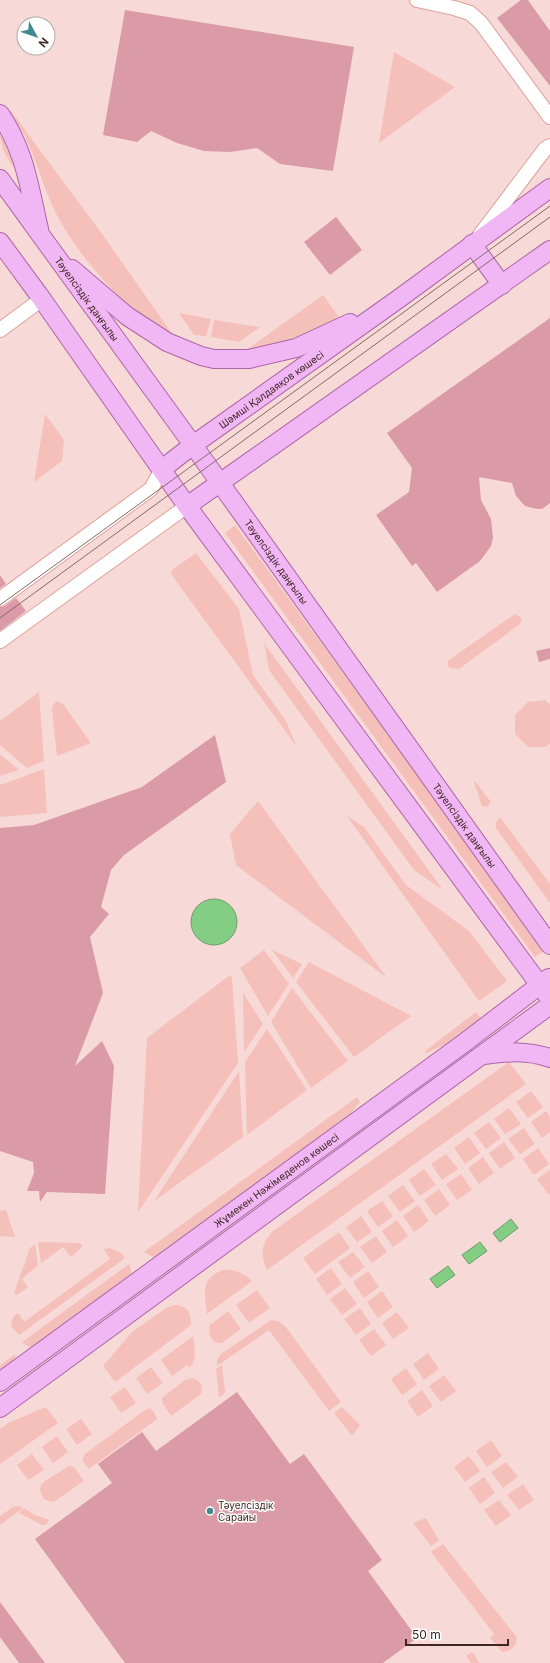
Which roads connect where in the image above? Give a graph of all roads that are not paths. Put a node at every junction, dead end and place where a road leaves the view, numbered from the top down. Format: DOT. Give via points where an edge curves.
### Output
graph roads {
  1 [pos="417,0"];
  2 [pos="0,114"];
  3 [pos="550,117"];
  4 [pos="550,146"];
  5 [pos="0,180"];
  6 [pos="550,188"];
  7 [pos="41,235"];
  8 [pos="0,242"];
  9 [pos="472,244"];
  10 [pos="550,250"];
  11 [pos="56,256"];
  12 [pos="0,258"];
  13 [pos="20,270"];
  14 [pos="502,285"];
  15 [pos="42,299"];
  16 [pos="397,300"];
  17 [pos="0,330"];
  18 [pos="193,445"];
  19 [pos="162,469"];
  20 [pos="220,483"];
  21 [pos="187,506"];
  22 [pos="0,599"];
  23 [pos="0,641"];
  24 [pos="550,945"];
  25 [pos="545,980"];
  26 [pos="550,999"];
  27 [pos="550,1005"];
  28 [pos="483,1055"];
  29 [pos="550,1058"];
  30 [pos="0,1382"];
  31 [pos="0,1408"];
  1 -- 3 [label="street" via="470,13 481,23"];
  2 -- 7 [label="main road" via="23,156"];
  4 -- 9 [label="street" via="545,149"];
  5 -- 7 [label="main road, Тәуелсіздік даңғылы"];
  6 -- 9 [label="main road, Шәмші Қалдаяқов көшесі"];
  7 -- 11 [label="main road, Тәуелсіздік даңғылы"];
  8 -- 13 [label="main road"];
  9 -- 14 [label="main road"];
  9 -- 16 [label="main road, Шәмші Қалдаяқов көшесі"];
  10 -- 14 [label="main road"];
  11 -- 16 [label="main road" via="127,316 167,342 214,359 249,359 296,348"];
  11 -- 18 [label="main road, Тәуелсіздік даңғылы"];
  12 -- 13 [label="main road"];
  13 -- 15 [label="main road"];
  14 -- 20 [label="main road"];
  15 -- 17 [label="street"];
  15 -- 19 [label="main road"];
  16 -- 18 [label="main road, Шәмші Қалдаяқов көшесі"];
  18 -- 19 [label="main road, Шәмші Қалдаяқов көшесі"];
  18 -- 20 [label="main road, Тәуелсіздік даңғылы"];
  19 -- 21 [label="main road"];
  19 -- 22 [label="street, Шәмші Қалдаяқов көшесі" via="151,489"];
  20 -- 21 [label="main road"];
  20 -- 24 [label="main road, Тәуелсіздік даңғылы"];
  21 -- 23 [label="street"];
  21 -- 25 [label="main road"];
  25 -- 26 [label="main road"];
  25 -- 30 [label="main road, Жұмекен Нәжімеденов көшесі" via="464,1043"];
  27 -- 28 [label="main road"];
  28 -- 29 [label="main road" via="531,1052"];
  28 -- 31 [label="main road"];
}
